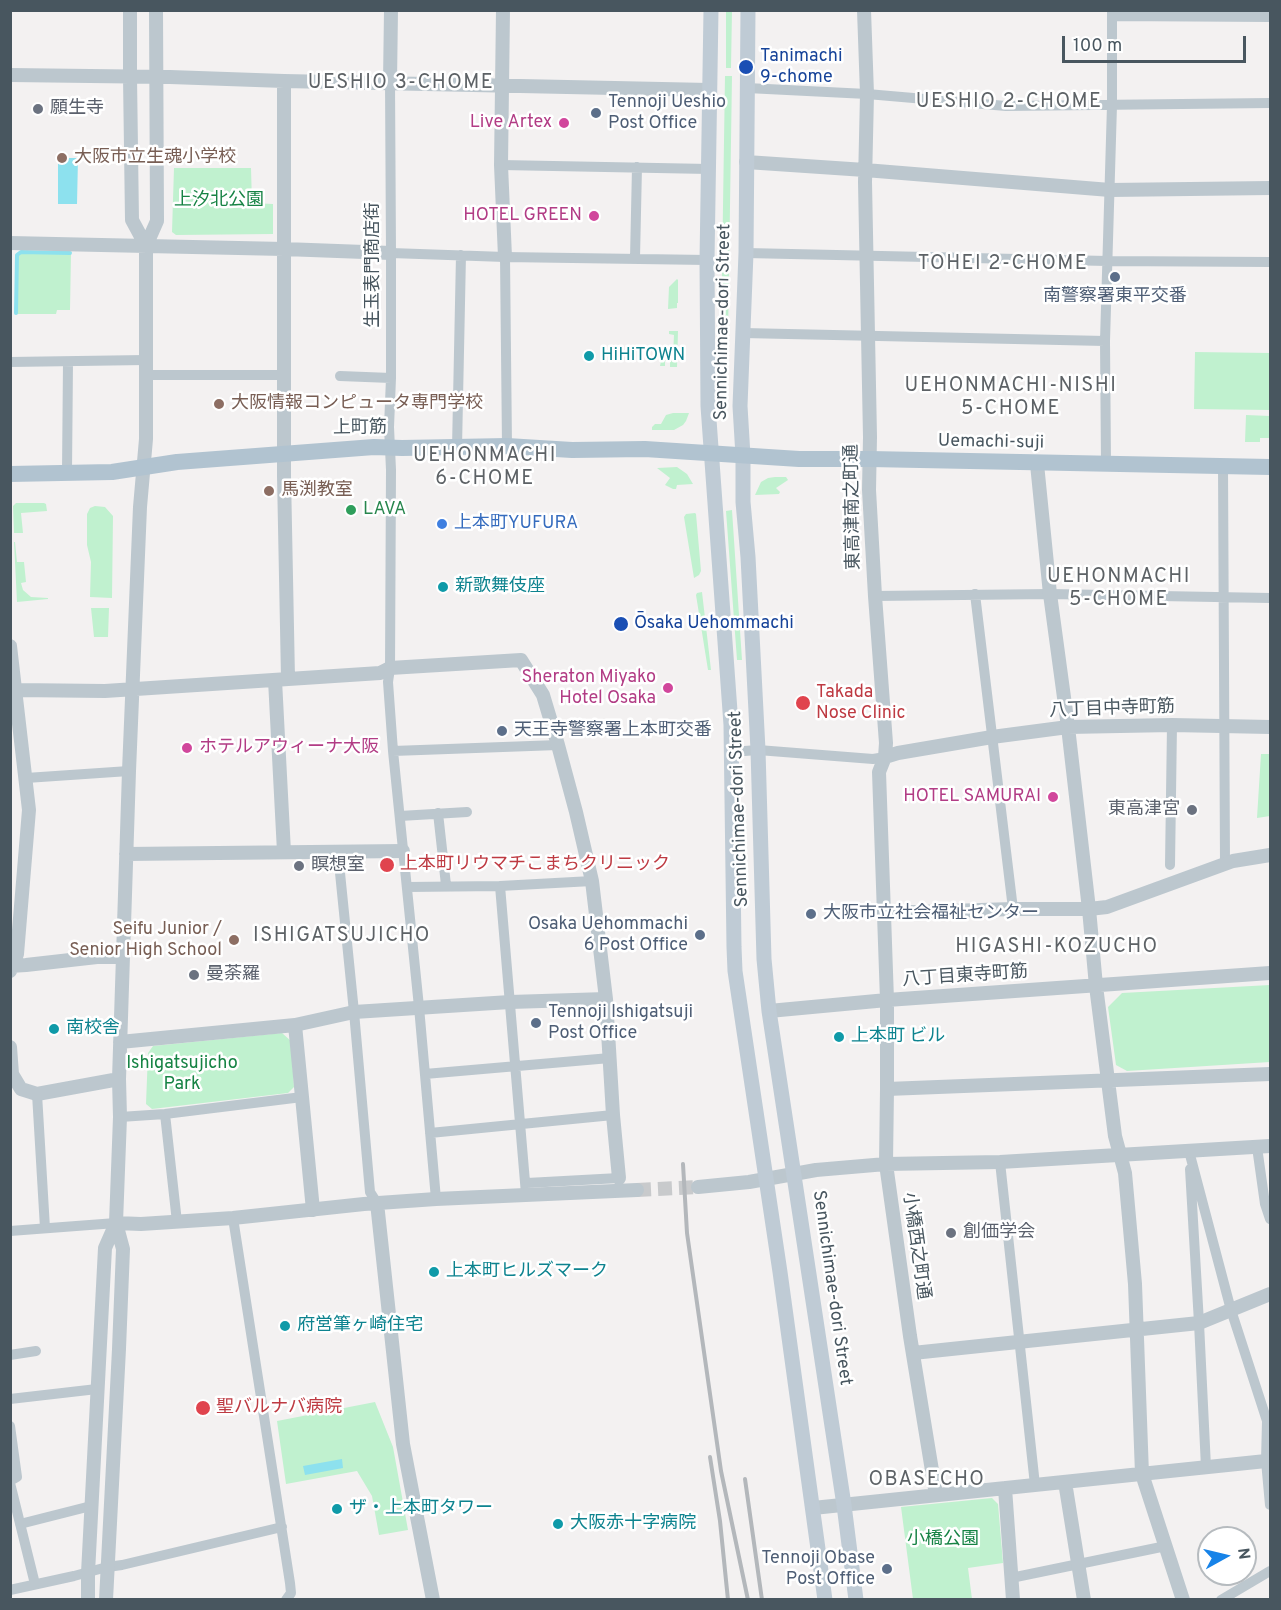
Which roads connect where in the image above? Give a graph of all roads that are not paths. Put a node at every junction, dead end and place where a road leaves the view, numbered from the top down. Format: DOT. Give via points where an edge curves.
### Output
graph roads {
  1 [pos="130,10"];
  2 [pos="156,10"];
  3 [pos="391,10"];
  4 [pos="503,10"];
  5 [pos="711,10"];
  6 [pos="748,10"];
  7 [pos="864,10"];
  8 [pos="1112,13"];
  9 [pos="1270,17"];
  10 [pos="10,75"];
  11 [pos="130,77"];
  12 [pos="156,77"];
  13 [pos="284,81"];
  14 [pos="390,82"];
  15 [pos="502,85"];
  16 [pos="747,88"];
  17 [pos="710,90"];
  18 [pos="867,94"];
  19 [pos="1270,103"];
  20 [pos="1112,105"];
  21 [pos="746,162"];
  22 [pos="501,165"];
  23 [pos="637,167"];
  24 [pos="708,169"];
  25 [pos="865,170"];
  26 [pos="1270,188"];
  27 [pos="1110,190"];
  28 [pos="10,243"];
  29 [pos="146,246"];
  30 [pos="284,249"];
  31 [pos="391,253"];
  32 [pos="746,253"];
  33 [pos="461,255"];
  34 [pos="866,255"];
  35 [pos="505,257"];
  36 [pos="634,258"];
  37 [pos="707,260"];
  38 [pos="1107,261"];
  39 [pos="1270,262"];
  40 [pos="743,333"];
  41 [pos="868,335"];
  42 [pos="1105,341"];
  43 [pos="10,362"];
  44 [pos="68,362"];
  45 [pos="145,368"];
  46 [pos="284,375"];
  47 [pos="340,376"];
  48 [pos="391,378"];
  49 [pos="507,446"];
  50 [pos="390,447"];
  51 [pos="457,448"];
  52 [pos="284,453"];
  53 [pos="711,453"];
  54 [pos="743,456"];
  55 [pos="870,459"];
  56 [pos="1037,464"];
  57 [pos="1106,464"];
  58 [pos="144,467"];
  59 [pos="1223,467"];
  60 [pos="1270,467"];
  61 [pos="67,472"];
  62 [pos="10,474"];
  63 [pos="975,594"];
  64 [pos="1050,594"];
  65 [pos="875,596"];
  66 [pos="1223,597"];
  67 [pos="1270,597"];
  68 [pos="11,652"];
  69 [pos="390,668"];
  70 [pos="282,679"];
  71 [pos="133,689"];
  72 [pos="16,690"];
  73 [pos="1172,725"];
  74 [pos="1224,726"];
  75 [pos="1068,727"];
  76 [pos="1270,727"];
  77 [pos="992,737"];
  78 [pos="558,745"];
  79 [pos="758,750"];
  80 [pos="393,751"];
  81 [pos="731,752"];
  82 [pos="885,757"];
  83 [pos="129,771"];
  84 [pos="26,778"];
  85 [pos="467,812"];
  86 [pos="438,813"];
  87 [pos="400,816"];
  88 [pos="403,851"];
  89 [pos="284,852"];
  90 [pos="338,853"];
  91 [pos="126,854"];
  92 [pos="1270,855"];
  93 [pos="1225,863"];
  94 [pos="1170,874"];
  95 [pos="592,881"];
  96 [pos="446,885"];
  97 [pos="500,886"];
  98 [pos="408,887"];
  99 [pos="1014,909"];
  100 [pos="1089,909"];
  101 [pos="883,913"];
  102 [pos="123,957"];
  103 [pos="11,967"];
  104 [pos="1270,973"];
  105 [pos="1096,986"];
  106 [pos="606,999"];
  107 [pos="887,1000"];
  108 [pos="510,1002"];
  109 [pos="419,1007"];
  110 [pos="769,1011"];
  111 [pos="354,1012"];
  112 [pos="295,1025"];
  113 [pos="120,1042"];
  114 [pos="10,1047"];
  115 [pos="610,1058"];
  116 [pos="516,1066"];
  117 [pos="425,1074"];
  118 [pos="1270,1074"];
  119 [pos="119,1079"];
  120 [pos="1108,1080"];
  121 [pos="887,1089"];
  122 [pos="37,1094"];
  123 [pos="302,1097"];
  124 [pos="165,1114"];
  125 [pos="613,1115"];
  126 [pos="120,1117"];
  127 [pos="521,1124"];
  128 [pos="430,1133"];
  129 [pos="1264,1146"];
  130 [pos="1189,1151"];
  131 [pos="1120,1156"];
  132 [pos="1000,1162"];
  133 [pos="886,1164"];
  134 [pos="794,1174"];
  135 [pos="620,1178"];
  136 [pos="766,1179"];
  137 [pos="698,1187"];
  138 [pos="527,1189"];
  139 [pos="637,1190"];
  140 [pos="436,1199"];
  141 [pos="377,1203"];
  142 [pos="313,1210"];
  143 [pos="233,1218"];
  144 [pos="1270,1219"];
  145 [pos="177,1222"];
  146 [pos="116,1223"];
  147 [pos="45,1228"];
  148 [pos="10,1232"];
  149 [pos="1270,1294"];
  150 [pos="1231,1310"];
  151 [pos="1199,1323"];
  152 [pos="1137,1329"];
  153 [pos="1019,1342"];
  154 [pos="36,1351"];
  155 [pos="913,1353"];
  156 [pos="10,1355"];
  157 [pos="97,1389"];
  158 [pos="10,1399"];
  159 [pos="10,1426"];
  160 [pos="1266,1461"];
  161 [pos="1206,1467"];
  162 [pos="1142,1474"];
  163 [pos="10,1482"];
  164 [pos="1065,1482"];
  165 [pos="1035,1485"];
  166 [pos="1005,1488"];
  167 [pos="936,1495"];
  168 [pos="844,1505"];
  169 [pos="1270,1505"];
  170 [pos="91,1506"];
  171 [pos="813,1508"];
  172 [pos="20,1524"];
  173 [pos="282,1527"];
  174 [pos="1166,1546"];
  175 [pos="1078,1563"];
  176 [pos="108,1567"];
  177 [pos="1270,1572"];
  178 [pos="88,1573"];
  179 [pos="1011,1578"];
  180 [pos="35,1584"];
  181 [pos="10,1590"];
  182 [pos="1233,1596"];
  183 [pos="88,1599"];
  184 [pos="106,1599"];
  185 [pos="286,1599"];
  186 [pos="433,1599"];
  187 [pos="825,1599"];
  188 [pos="856,1599"];
  189 [pos="1013,1599"];
  190 [pos="1084,1599"];
  191 [pos="1183,1599"];
  192 [pos="1221,1599"];
  1 -- 11 [label="street"];
  2 -- 12 [label="street"];
  3 -- 14 [label="street"];
  4 -- 15 [label="street"];
  5 -- 17 [label="main road, Sennichimae-dori Street"];
  6 -- 16 [label="main road, Sennichimae-dori Street"];
  7 -- 18 [label="street, 東高津南之町通"];
  8 -- 9 [label="street"];
  8 -- 20 [label="street"];
  10 -- 11 [label="street"];
  11 -- 12 [label="street"];
  11 -- 29 [label="street" via="132,220"];
  12 -- 13 [label="street"];
  12 -- 29 [label="street" via="157,221"];
  13 -- 14 [label="street"];
  13 -- 30 [label="street"];
  14 -- 15 [label="street"];
  14 -- 31 [label="street, 生玉表門商店街"];
  15 -- 17 [label="street"];
  15 -- 22 [label="street"];
  16 -- 18 [label="street"];
  16 -- 21 [label="main road, Sennichimae-dori Street"];
  17 -- 24 [label="main road, Sennichimae-dori Street"];
  18 -- 20 [label="street" via="1006,106"];
  18 -- 25 [label="street, 東高津南之町通"];
  19 -- 20 [label="street"];
  20 -- 27 [label="street"];
  21 -- 25 [label="street"];
  21 -- 32 [label="main road, Sennichimae-dori Street"];
  22 -- 23 [label="street"];
  22 -- 35 [label="street"];
  23 -- 24 [label="street"];
  23 -- 36 [label="street"];
  24 -- 37 [label="main road, Sennichimae-dori Street"];
  25 -- 27 [label="street"];
  25 -- 34 [label="street, 東高津南之町通"];
  26 -- 27 [label="street"];
  27 -- 38 [label="street"];
  28 -- 29 [label="street"];
  29 -- 30 [label="street"];
  29 -- 45 [label="street"];
  30 -- 31 [label="street"];
  30 -- 46 [label="street"];
  31 -- 33 [label="street"];
  31 -- 48 [label="street, 生玉表門商店街"];
  32 -- 34 [label="street"];
  32 -- 40 [label="main road, Sennichimae-dori Street"];
  33 -- 35 [label="street"];
  33 -- 51 [label="street"];
  34 -- 38 [label="street"];
  34 -- 41 [label="street, 東高津南之町通"];
  35 -- 36 [label="street"];
  35 -- 49 [label="street"];
  36 -- 37 [label="street"];
  37 -- 53 [label="main road, Sennichimae-dori Street"];
  38 -- 39 [label="street"];
  38 -- 42 [label="street"];
  40 -- 41 [label="street"];
  40 -- 54 [label="main road, Sennichimae-dori Street"];
  41 -- 42 [label="street"];
  41 -- 55 [label="street, 東高津南之町通"];
  42 -- 57 [label="street"];
  43 -- 44 [label="street"];
  44 -- 45 [label="street"];
  44 -- 61 [label="street"];
  45 -- 46 [label="street"];
  45 -- 58 [label="street"];
  46 -- 52 [label="street"];
  47 -- 48 [label="street"];
  48 -- 50 [label="street, 生玉表門商店街"];
  49 -- 51 [label="main road, 上町筋"];
  49 -- 53 [label="main road, 上町筋"];
  50 -- 51 [label="main road, 上町筋"];
  50 -- 52 [label="main road, 上町筋"];
  50 -- 69 [label="street, 生玉表門商店街"];
  52 -- 58 [label="main road, 上町筋"];
  52 -- 70 [label="street"];
  53 -- 54 [label="main road, Uemachi-suji"];
  53 -- 81 [label="main road, Sennichimae-dori Street"];
  54 -- 55 [label="main road, Uemachi-suji"];
  54 -- 79 [label="main road, Sennichimae-dori Street"];
  55 -- 56 [label="main road, Uemachi-suji"];
  55 -- 65 [label="street, 東高津南之町通"];
  56 -- 57 [label="main road, Uemachi-suji"];
  56 -- 64 [label="street"];
  57 -- 59 [label="main road, Uemachi-suji"];
  58 -- 61 [label="main road, 上町筋"];
  58 -- 71 [label="street"];
  59 -- 60 [label="main road, Uemachi-suji"];
  59 -- 66 [label="street"];
  61 -- 62 [label="main road, 上町筋"];
  63 -- 64 [label="street"];
  63 -- 65 [label="street"];
  63 -- 77 [label="street"];
  64 -- 66 [label="street"];
  64 -- 75 [label="street"];
  65 -- 82 [label="street, 東高津南之町通"];
  66 -- 67 [label="street"];
  66 -- 74 [label="street"];
  68 -- 72 [label="street"];
  69 -- 70 [label="street" via="380,673"];
  69 -- 78 [label="street" via="521,660 543,695"];
  69 -- 80 [label="street, 生玉表門商店街"];
  70 -- 71 [label="street"];
  70 -- 89 [label="street"];
  71 -- 72 [label="street"];
  71 -- 83 [label="street"];
  72 -- 84 [label="street"];
  73 -- 74 [label="street, 八丁目中寺町筋"];
  73 -- 75 [label="street, 八丁目中寺町筋"];
  73 -- 94 [label="street"];
  74 -- 76 [label="street, 八丁目中寺町筋"];
  74 -- 93 [label="street"];
  75 -- 77 [label="street, 八丁目中寺町筋"];
  75 -- 100 [label="street"];
  77 -- 82 [label="street, 八丁目中寺町筋"];
  77 -- 99 [label="street"];
  78 -- 80 [label="street"];
  78 -- 95 [label="street"];
  79 -- 81 [label="street"];
  79 -- 82 [label="street"];
  79 -- 110 [label="main road, Sennichimae-dori Street"];
  80 -- 87 [label="street, 生玉表門商店街"];
  81 -- 136 [label="main road, Sennichimae-dori Street" via="735,971"];
  82 -- 101 [label="street, 東高津南之町通" via="879,772"];
  83 -- 84 [label="street"];
  83 -- 91 [label="street"];
  84 -- 103 [label="street" via="29,810 16,954"];
  85 -- 86 [label="street"];
  86 -- 87 [label="street"];
  86 -- 96 [label="street"];
  87 -- 88 [label="street, 生玉表門商店街"];
  88 -- 90 [label="street"];
  88 -- 98 [label="street, 生玉表門商店街"];
  89 -- 90 [label="street"];
  89 -- 91 [label="street"];
  90 -- 111 [label="street"];
  91 -- 102 [label="street"];
  92 -- 93 [label="street"];
  93 -- 94 [label="street"];
  94 -- 100 [label="street" via="1107,907"];
  95 -- 97 [label="street"];
  95 -- 106 [label="street"];
  96 -- 97 [label="street"];
  96 -- 98 [label="street"];
  97 -- 108 [label="street"];
  98 -- 109 [label="street, 生玉表門商店街"];
  99 -- 100 [label="street"];
  99 -- 101 [label="street"];
  100 -- 105 [label="street"];
  101 -- 107 [label="street, 東高津南之町通"];
  102 -- 103 [label="street"];
  102 -- 113 [label="street"];
  104 -- 105 [label="street, 八丁目東寺町筋"];
  105 -- 107 [label="street, 八丁目東寺町筋"];
  105 -- 120 [label="street"];
  106 -- 108 [label="street"];
  106 -- 115 [label="street"];
  107 -- 110 [label="street, 八丁目東寺町筋"];
  107 -- 121 [label="street, 小橋西之町通"];
  108 -- 109 [label="street"];
  108 -- 116 [label="street"];
  109 -- 111 [label="street"];
  109 -- 117 [label="street, 生玉表門商店街"];
  110 -- 134 [label="main road, Sennichimae-dori Street"];
  111 -- 112 [label="street"];
  111 -- 141 [label="street" via="370,1192"];
  112 -- 113 [label="street"];
  112 -- 123 [label="street"];
  113 -- 119 [label="street"];
  114 -- 122 [label="street" via="12,1074 21,1089"];
  115 -- 116 [label="street"];
  115 -- 125 [label="street"];
  116 -- 117 [label="street"];
  116 -- 127 [label="street"];
  117 -- 128 [label="street, 生玉表門商店街"];
  118 -- 120 [label="street"];
  119 -- 122 [label="street"];
  119 -- 126 [label="street"];
  120 -- 121 [label="street"];
  120 -- 131 [label="street"];
  121 -- 133 [label="street, 小橋西之町通"];
  122 -- 147 [label="street"];
  123 -- 124 [label="street"];
  123 -- 142 [label="street"];
  124 -- 126 [label="street"];
  124 -- 145 [label="street"];
  125 -- 127 [label="street"];
  125 -- 135 [label="street"];
  126 -- 146 [label="street"];
  127 -- 128 [label="street"];
  127 -- 138 [label="street"];
  128 -- 140 [label="street, 生玉表門商店街"];
  129 -- 130 [label="street"];
  129 -- 144 [label="street" via="1265,1204"];
  130 -- 131 [label="street"];
  130 -- 150 [label="street"];
  130 -- 151 [label="street"];
  131 -- 132 [label="street"];
  131 -- 152 [label="street" via="1125,1173"];
  132 -- 133 [label="street"];
  132 -- 153 [label="street"];
  133 -- 134 [label="street"];
  133 -- 155 [label="street, 小橋西之町通"];
  134 -- 136 [label="street"];
  134 -- 168 [label="main road, Sennichimae-dori Street"];
  135 -- 138 [label="street"];
  136 -- 137 [label="street"];
  136 -- 171 [label="main road, Sennichimae-dori Street"];
  138 -- 139 [label="street" via="561,1194"];
  138 -- 140 [label="street"];
  140 -- 141 [label="street"];
  141 -- 142 [label="street"];
  141 -- 186 [label="street" via="403,1444"];
  142 -- 143 [label="street"];
  143 -- 145 [label="street"];
  143 -- 173 [label="street"];
  145 -- 146 [label="street"];
  146 -- 147 [label="street"];
  146 -- 157 [label="street" via="105,1248"];
  146 -- 176 [label="street" via="123,1249"];
  147 -- 148 [label="street"];
  149 -- 150 [label="street"];
  150 -- 151 [label="street"];
  150 -- 160 [label="street" via="1267,1421"];
  151 -- 152 [label="street"];
  151 -- 161 [label="street"];
  152 -- 153 [label="street"];
  152 -- 162 [label="street"];
  153 -- 155 [label="street"];
  153 -- 165 [label="street"];
  154 -- 156 [label="street"];
  155 -- 167 [label="street, 小橋西之町通"];
  157 -- 158 [label="street"];
  157 -- 170 [label="street"];
  159 -- 163 [label="street" via="17,1477"];
  160 -- 161 [label="street"];
  160 -- 169 [label="street"];
  161 -- 162 [label="street"];
  162 -- 164 [label="street"];
  162 -- 174 [label="street"];
  163 -- 172 [label="street"];
  164 -- 165 [label="street"];
  164 -- 175 [label="street"];
  165 -- 166 [label="street"];
  166 -- 167 [label="street"];
  166 -- 179 [label="street"];
  167 -- 168 [label="street"];
  168 -- 171 [label="street"];
  168 -- 188 [label="main road, Sennichimae-dori Street"];
  170 -- 172 [label="street"];
  170 -- 178 [label="street"];
  171 -- 187 [label="main road, Sennichimae-dori Street"];
  172 -- 180 [label="street"];
  173 -- 176 [label="street"];
  173 -- 185 [label="street" via="291,1593"];
  174 -- 175 [label="street"];
  174 -- 191 [label="street"];
  175 -- 179 [label="street"];
  175 -- 190 [label="street"];
  176 -- 178 [label="street"];
  176 -- 184 [label="street"];
  177 -- 182 [label="street"];
  178 -- 180 [label="street"];
  178 -- 183 [label="street"];
  179 -- 189 [label="street"];
  180 -- 181 [label="street"];
  182 -- 192 [label="street"];
}
